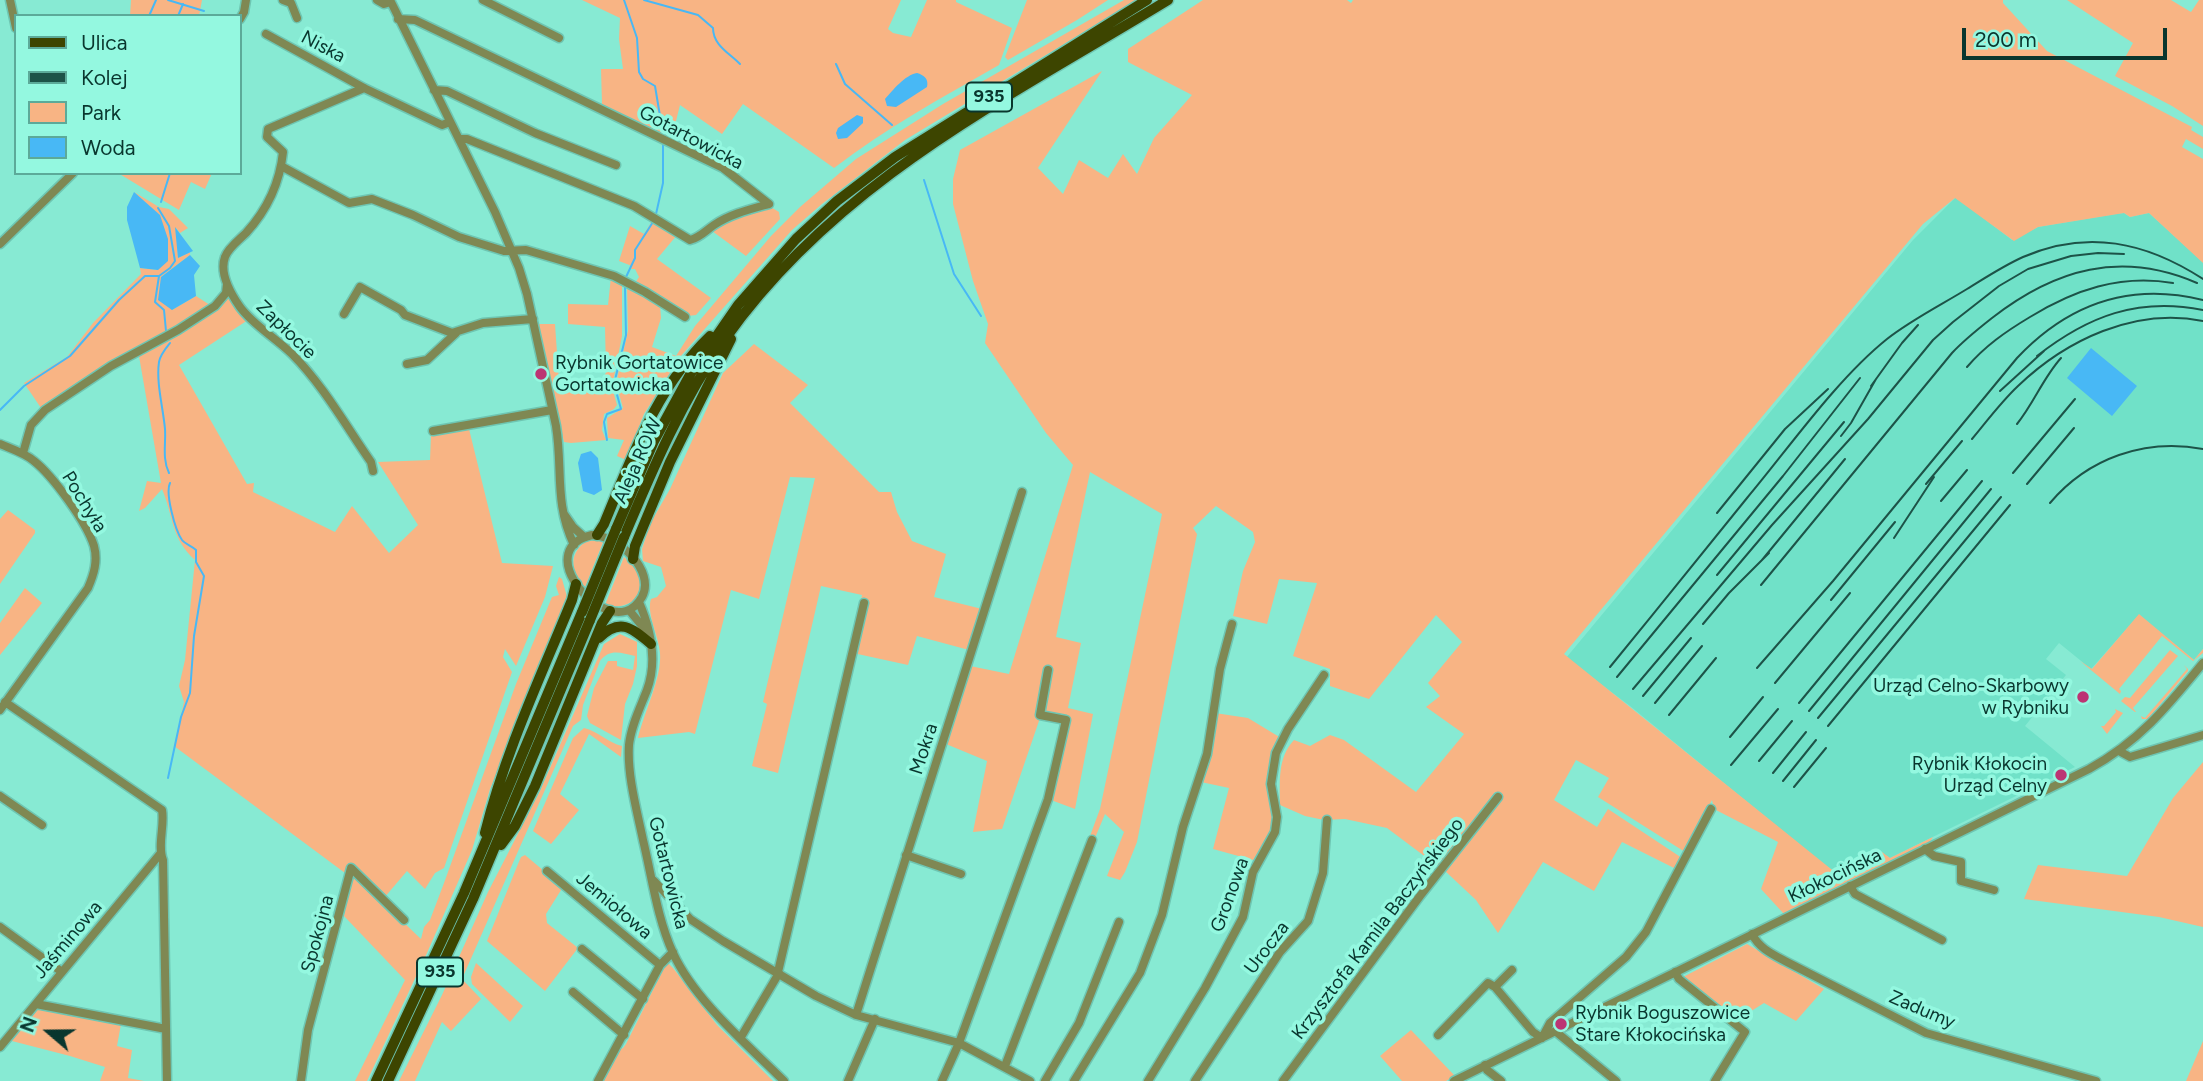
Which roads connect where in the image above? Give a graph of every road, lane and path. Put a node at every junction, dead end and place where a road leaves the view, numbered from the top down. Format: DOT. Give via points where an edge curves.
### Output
graph roads {
  1 [pos="10,0"];
  2 [pos="284,0"];
  3 [pos="377,0"];
  4 [pos="483,0"];
  5 [pos="1147,0"];
  6 [pos="1167,0"];
  7 [pos="390,1"];
  8 [pos="297,18"];
  9 [pos="14,19"];
  10 [pos="398,19"];
  11 [pos="266,34"];
  12 [pos="559,38"];
  13 [pos="365,88"];
  14 [pos="434,90"];
  15 [pos="450,122"];
  16 [pos="459,139"];
  17 [pos="616,165"];
  18 [pos="281,166"];
  19 [pos="71,175"];
  20 [pos="0,244"];
  21 [pos="512,250"];
  22 [pos="227,284"];
  23 [pos="344,314"];
  24 [pos="685,317"];
  25 [pos="740,318"];
  26 [pos="533,319"];
  27 [pos="726,320"];
  28 [pos="456,333"];
  29 [pos="407,364"];
  30 [pos="552,410"];
  31 [pos="433,431"];
  32 [pos="0,444"];
  33 [pos="23,453"];
  34 [pos="373,471"];
  35 [pos="1023,492"];
  36 [pos="563,511"];
  37 [pos="620,533"];
  38 [pos="597,535"];
  39 [pos="584,537"];
  40 [pos="574,545"];
  41 [pos="633,559"];
  42 [pos="576,584"];
  43 [pos="639,602"];
  44 [pos="864,603"];
  45 [pos="629,610"];
  46 [pos="610,611"];
  47 [pos="586,616"];
  48 [pos="1232,624"];
  49 [pos="650,639"];
  50 [pos="595,642"];
  51 [pos="2203,663"];
  52 [pos="1048,670"];
  53 [pos="1324,675"];
  54 [pos="3,706"];
  55 [pos="2203,735"];
  56 [pos="2119,751"];
  57 [pos="0,796"];
  58 [pos="1498,797"];
  59 [pos="1711,809"];
  60 [pos="1327,820"];
  61 [pos="43,825"];
  62 [pos="1092,840"];
  63 [pos="1925,849"];
  64 [pos="160,854"];
  65 [pos="906,855"];
  66 [pos="489,863"];
  67 [pos="477,865"];
  68 [pos="547,871"];
  69 [pos="961,874"];
  70 [pos="652,879"];
  71 [pos="1850,886"];
  72 [pos="1994,890"];
  73 [pos="404,920"];
  74 [pos="1119,922"];
  75 [pos="0,927"];
  76 [pos="1752,934"];
  77 [pos="1941,940"];
  78 [pos="583,949"];
  79 [pos="673,952"];
  80 [pos="660,965"];
  81 [pos="1512,970"];
  82 [pos="62,972"];
  83 [pos="778,972"];
  84 [pos="1675,972"];
  85 [pos="1495,988"];
  86 [pos="573,992"];
  87 [pos="643,999"];
  88 [pos="36,1004"];
  89 [pos="856,1015"];
  90 [pos="875,1019"];
  91 [pos="166,1029"];
  92 [pos="1555,1031"];
  93 [pos="624,1035"];
  94 [pos="1438,1035"];
  95 [pos="741,1037"];
  96 [pos="1542,1038"];
  97 [pos="959,1043"];
  98 [pos="0,1047"];
  99 [pos="1005,1066"];
  100 [pos="1485,1066"];
  101 [pos="1464,1079"];
  102 [pos="167,1081"];
  103 [pos="301,1081"];
  104 [pos="376,1081"];
  105 [pos="388,1081"];
  106 [pos="598,1081"];
  107 [pos="784,1081"];
  108 [pos="848,1081"];
  109 [pos="942,1081"];
  110 [pos="1030,1081"];
  111 [pos="1045,1081"];
  112 [pos="1074,1081"];
  113 [pos="1148,1081"];
  114 [pos="1195,1081"];
  115 [pos="1283,1081"];
  116 [pos="1454,1081"];
  117 [pos="1501,1081"];
  118 [pos="1616,1081"];
  119 [pos="1715,1081"];
  120 [pos="2096,1081"];
  1 -- 9 [label="street"];
  2 -- 8 [label="street" via="292,3"];
  3 -- 7 [label="street"];
  4 -- 12 [label="street"];
  5 -- 27 [label="main road, Aleja ROW / 935" via="895,157 837,201 796,239"];
  6 -- 25 [label="main road, Aleja ROW / 935" via="971,118 871,187 805,245"];
  7 -- 10 [label="street"];
  10 -- 14 [label="street"];
  10 -- 16 [label="street, Gotartowicka" via="415,20 723,169 769,204 739,213 690,240 634,206"];
  11 -- 13 [label="street, Niska"];
  13 -- 15 [label="street" via="442,125"];
  13 -- 18 [label="street" via="268,129 267,137 283,152"];
  14 -- 15 [label="street"];
  14 -- 17 [label="street" via="447,91"];
  15 -- 16 [label="street"];
  16 -- 21 [label="street"];
  18 -- 21 [label="street" via="349,203 372,199 459,237"];
  18 -- 22 [label="street" via="272,197 225,255"];
  19 -- 20 [label="street"];
  21 -- 24 [label="street" via="614,276"];
  21 -- 26 [label="street"];
  22 -- 33 [label="street" via="215,306 45,410 31,425"];
  22 -- 34 [label="street, Zapłocie" via="241,309 313,378"];
  23 -- 28 [label="street" via="360,287 405,315"];
  25 -- 37 [label="main road, Aleja ROW / 935" via="686,401"];
  25 -- 41 [label="main road" via="670,462"];
  26 -- 28 [label="street" via="483,323"];
  26 -- 30 [label="street"];
  27 -- 37 [label="main road, Aleja ROW / 935" via="660,428"];
  27 -- 38 [label="main road" via="691,354 664,393"];
  28 -- 29 [label="street" via="427,360"];
  30 -- 31 [label="street"];
  30 -- 36 [label="street"];
  32 -- 33 [label="street, Pochyła"];
  33 -- 54 [label="street, Pochyła" via="55,481 84,525 94,546 96,569 88,588"];
  35 -- 65 [label="street, Mokra"];
  36 -- 39 [label="street"];
  36 -- 40 [label="street"];
  37 -- 47 [label="main road, Aleja ROW / 935, bridge"];
  38 -- 39 [label="street"];
  38 -- 41 [label="street" via="612,540"];
  39 -- 40 [label="street"];
  40 -- 42 [label="street" via="568,566"];
  41 -- 43 [label="street" via="645,578"];
  42 -- 46 [label="street"];
  42 -- 67 [label="main road" via="503,770"];
  43 -- 45 [label="street"];
  43 -- 49 [label="street, Gotartowicka"];
  44 -- 83 [label="street"];
  45 -- 46 [label="street"];
  45 -- 49 [label="street"];
  46 -- 50 [label="main road"];
  47 -- 66 [label="main road, Aleja ROW / 935"];
  47 -- 67 [label="main road, Aleja ROW / 935"];
  48 -- 112 [label="street" via="1207,754 1162,915 1140,973"];
  49 -- 50 [label="main road" via="622,626 609,629"];
  49 -- 70 [label="street, Gotartowicka" via="652,672 629,755"];
  50 -- 66 [label="main road" via="528,801"];
  51 -- 56 [label="street, Kłokocińska" via="2149,727"];
  52 -- 97 [label="street" via="1040,715 1066,720 1048,799"];
  53 -- 113 [label="street, Gronowa" via="1276,753 1271,783 1275,832 1253,872 1243,917"];
  54 -- 64 [label="street, Pochyła" via="158,807 163,813"];
  55 -- 56 [label="street" via="2130,757"];
  56 -- 63 [label="street, Kłokocińska"];
  57 -- 61 [label="street"];
  58 -- 115 [label="street, Krzysztofa Kamila Baczyńskiego"];
  59 -- 96 [label="street" via="1646,932 1626,957 1550,1023"];
  60 -- 114 [label="street, Urocza" via="1323,873 1308,921 1280,952"];
  62 -- 99 [label="street"];
  63 -- 71 [label="street, Kłokocińska"];
  63 -- 72 [label="street" via="1934,856 1961,862 1961,881"];
  64 -- 82 [label="street, Jaśminowa"];
  64 -- 91 [label="street"];
  65 -- 69 [label="street"];
  65 -- 89 [label="street, Mokra"];
  66 -- 105 [label="main road, Aleja ROW / 935"];
  67 -- 104 [label="main road, Aleja ROW / 935"];
  68 -- 80 [label="street, Jemiołowa"];
  70 -- 79 [label="street, Gotartowicka"];
  70 -- 83 [label="street" via="690,919"];
  71 -- 76 [label="street, Kłokocińska"];
  71 -- 77 [label="street" via="1855,894"];
  73 -- 103 [label="street, Spokojna" via="351,868 309,1030"];
  74 -- 111 [label="street" via="1079,1023"];
  75 -- 82 [label="street"];
  76 -- 84 [label="street, Kłokocińska"];
  76 -- 120 [label="street, Zadumy" via="1765,950 1926,1033"];
  78 -- 87 [label="street"];
  79 -- 80 [label="street, Jemiołowa"];
  79 -- 95 [label="street, Gotartowicka" via="696,990"];
  80 -- 87 [label="street, Jemiołowa"];
  81 -- 85 [label="street"];
  82 -- 88 [label="street, Jaśminowa"];
  83 -- 89 [label="street"];
  83 -- 95 [label="street"];
  84 -- 92 [label="street, Kłokocińska"];
  84 -- 119 [label="street" via="1745,1032"];
  85 -- 94 [label="street" via="1488,983"];
  85 -- 96 [label="street"];
  86 -- 93 [label="street"];
  87 -- 93 [label="street, Jemiołowa"];
  88 -- 91 [label="street"];
  88 -- 98 [label="street, Jaśminowa"];
  89 -- 90 [label="street"];
  90 -- 97 [label="street"];
  90 -- 108 [label="street"];
  91 -- 102 [label="street"];
  92 -- 96 [label="street, Kłokocińska"];
  92 -- 118 [label="street"];
  93 -- 106 [label="street, Jemiołowa"];
  95 -- 107 [label="street, Gotartowicka"];
  96 -- 100 [label="street, Kłokocińska"];
  97 -- 99 [label="street"];
  97 -- 109 [label="street"];
  99 -- 110 [label="street"];
  100 -- 101 [label="street, Kłokocińska"];
  100 -- 117 [label="street"];
  101 -- 116 [label="street, Kłokocińska"];
}
